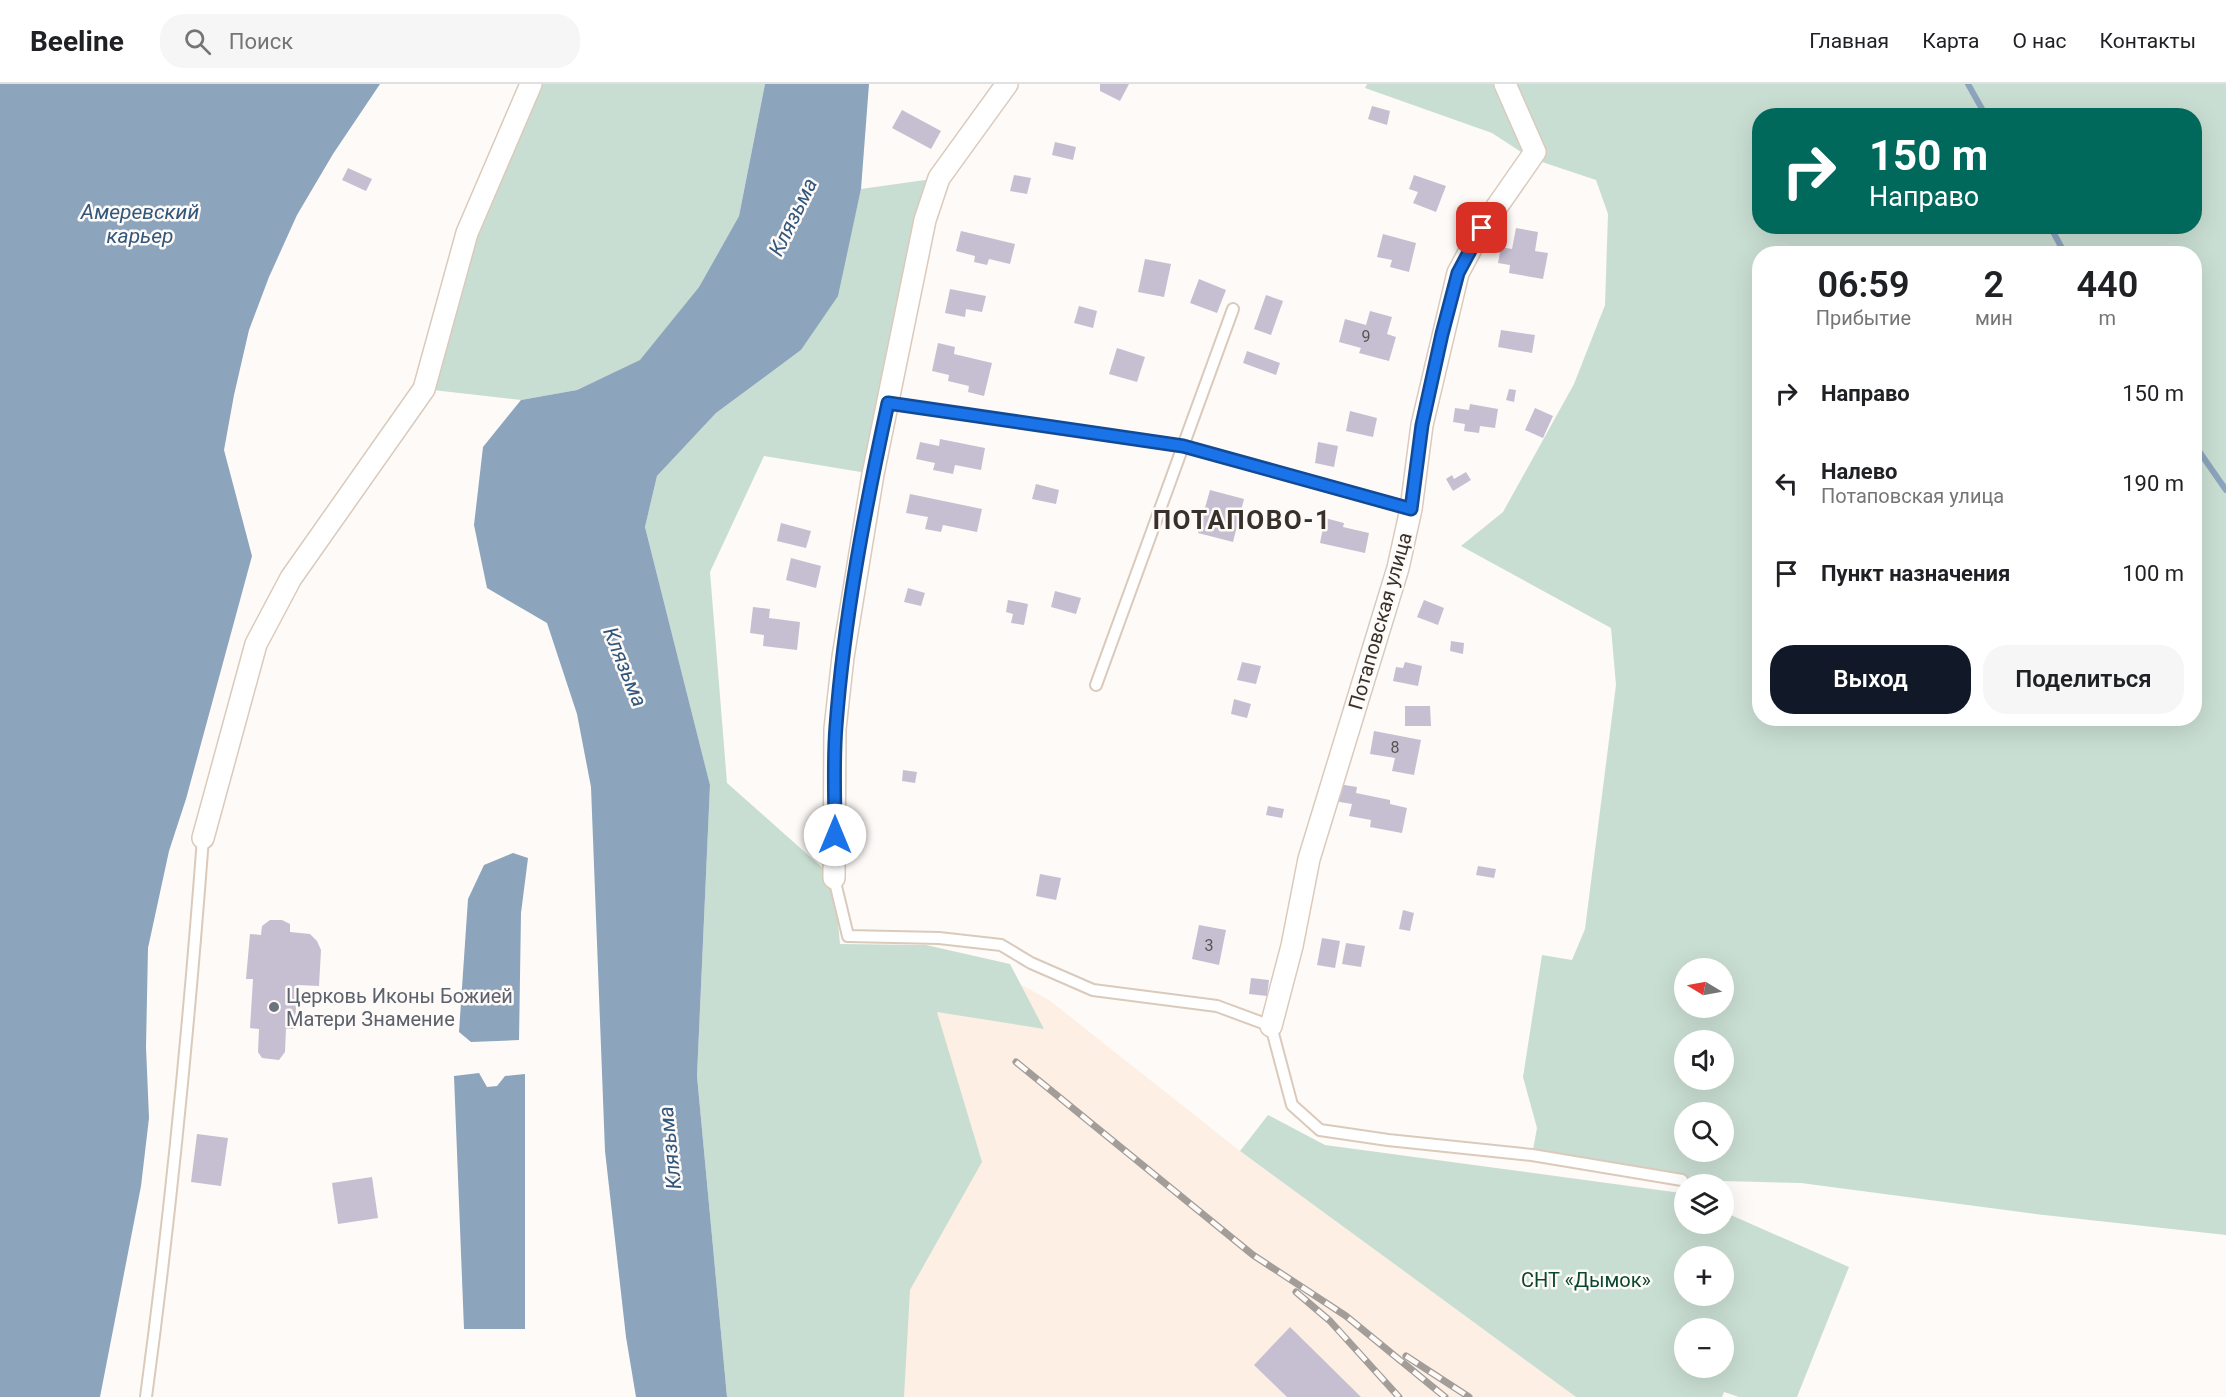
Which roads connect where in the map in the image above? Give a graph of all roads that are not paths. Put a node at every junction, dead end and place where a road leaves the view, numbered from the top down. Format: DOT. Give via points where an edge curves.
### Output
graph roads {
  1 [pos="531,84"];
  2 [pos="1007,84"];
  3 [pos="1505,84"];
  4 [pos="1233,309"];
  5 [pos="888,403"];
  6 [pos="1183,446"];
  7 [pos="1411,509"];
  8 [pos="1096,685"];
  9 [pos="203,838"];
  10 [pos="834,878"];
  11 [pos="1271,1026"];
  12 [pos="1674,1179"];
  13 [pos="146,1397"];
  1 -- 9 [label="street" via="467,233 424,389 291,578 256,644"];
  2 -- 5 [label="street" via="939,178 925,220"];
  3 -- 7 [label="street, Потаповская улица" via="1535,152 1482,228 1458,273 1422,425"];
  4 -- 6 [label="lane"];
  5 -- 6 [label="lane"];
  5 -- 10 [label="street" via="843,657 836,729"];
  6 -- 7 [label="lane"];
  6 -- 8 [label="lane"];
  7 -- 11 [label="street, Потаповская улица" via="1398,568 1309,859"];
  9 -- 13 [label="lane" via="171,1202"];
  10 -- 11 [label="lane" via="848,936 939,938 1001,945 1093,990 1216,1006"];
  11 -- 12 [label="lane" via="1292,1106 1320,1130 1532,1155"];
}
